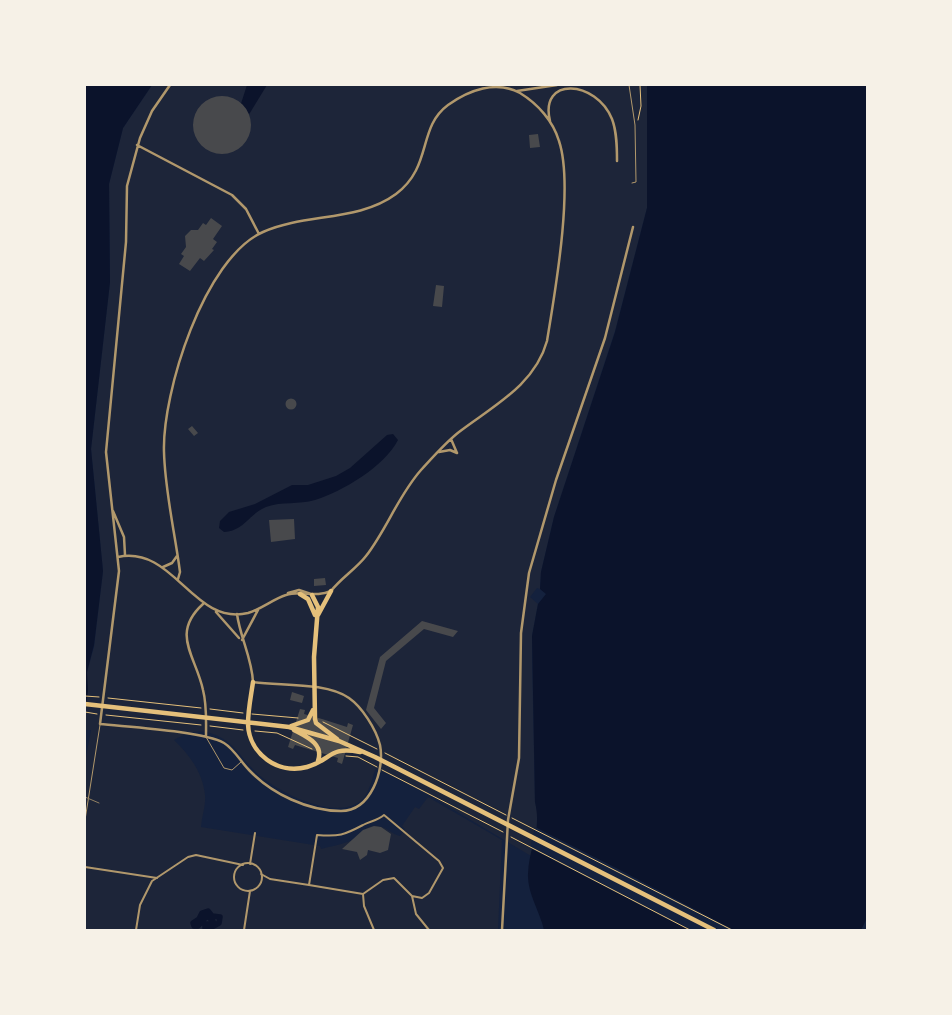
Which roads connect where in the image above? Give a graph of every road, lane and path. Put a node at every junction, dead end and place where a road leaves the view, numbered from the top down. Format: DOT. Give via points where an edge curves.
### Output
graph roads {
  1 [pos="170,85"];
  2 [pos="558,85"];
  3 [pos="629,85"];
  4 [pos="640,85"];
  5 [pos="571,86"];
  6 [pos="516,91"];
  7 [pos="551,122"];
  8 [pos="635,125"];
  9 [pos="137,145"];
  10 [pos="617,161"];
  11 [pos="632,183"];
  12 [pos="633,226"];
  13 [pos="259,234"];
  14 [pos="452,439"];
  15 [pos="438,452"];
  16 [pos="112,508"];
  17 [pos="123,533"];
  18 [pos="114,535"];
  19 [pos="125,555"];
  20 [pos="177,556"];
  21 [pos="118,557"];
  22 [pos="163,567"];
  23 [pos="178,579"];
  24 [pos="331,591"];
  25 [pos="287,594"];
  26 [pos="300,594"];
  27 [pos="312,595"];
  28 [pos="204,604"];
  29 [pos="258,608"];
  30 [pos="216,612"];
  31 [pos="236,614"];
  32 [pos="316,619"];
  33 [pos="242,641"];
  34 [pos="253,682"];
  35 [pos="85,696"];
  36 [pos="85,704"];
  37 [pos="314,709"];
  38 [pos="243,713"];
  39 [pos="253,714"];
  40 [pos="302,718"];
  41 [pos="319,720"];
  42 [pos="100,724"];
  43 [pos="288,727"];
  44 [pos="206,736"];
  45 [pos="339,741"];
  46 [pos="366,753"];
  47 [pos="341,756"];
  48 [pos="241,762"];
  49 [pos="317,763"];
  50 [pos="85,820"];
  51 [pos="255,833"];
  52 [pos="250,864"];
  53 [pos="242,865"];
  54 [pos="85,867"];
  55 [pos="261,874"];
  56 [pos="157,878"];
  57 [pos="310,885"];
  58 [pos="250,891"];
  59 [pos="363,894"];
  60 [pos="412,896"];
  61 [pos="136,930"];
  62 [pos="244,930"];
  63 [pos="374,930"];
  64 [pos="430,930"];
  65 [pos="502,930"];
  66 [pos="690,930"];
  67 [pos="714,930"];
  68 [pos="732,930"];
  1 -- 9 [label="street" via="152,111"];
  2 -- 6 [label="street"];
  3 -- 8 [label="lane"];
  4 -- 8 [label="path" via="640,116"];
  5 -- 7 [label="street" via="550,100"];
  5 -- 10 [label="street" via="591,93 607,110 615,128"];
  6 -- 7 [label="street" via="535,104"];
  6 -- 13 [label="street" via="494,87 474,90 447,106 432,123 414,176 387,199 374,206 289,224"];
  7 -- 14 [label="street" via="562,152 564,198 545,349 526,380"];
  8 -- 11 [label="lane" via="636,182"];
  9 -- 13 [label="street" via="232,194 246,209"];
  9 -- 16 [label="street" via="126,192 126,242 107,446"];
  12 -- 65 [label="street" via="605,338 556,480 529,573 521,634 520,752 508,820"];
  13 -- 20 [label="street" via="231,259 207,293 192,325 167,403 164,454"];
  14 -- 15 [label="street"];
  14 -- 15 [label="street" via="457,453"];
  15 -- 24 [label="street" via="403,492 365,557"];
  16 -- 17 [label="street"];
  16 -- 18 [label="street"];
  17 -- 18 [label="street"];
  17 -- 19 [label="street"];
  18 -- 21 [label="street"];
  19 -- 21 [label="street"];
  19 -- 22 [label="street"];
  20 -- 22 [label="street"];
  20 -- 23 [label="street"];
  21 -- 42 [label="street"];
  22 -- 23 [label="street"];
  23 -- 28 [label="street"];
  24 -- 27 [label="street"];
  24 -- 32 [label="main road"];
  25 -- 26 [label="street"];
  25 -- 27 [label="street" via="299,590"];
  25 -- 29 [label="street"];
  26 -- 27 [label="street"];
  26 -- 32 [label="main road" via="308,599"];
  27 -- 32 [label="main road" via="318,607"];
  28 -- 30 [label="street"];
  28 -- 44 [label="street" via="190,620 186,638 205,695"];
  29 -- 31 [label="street"];
  29 -- 33 [label="street"];
  30 -- 31 [label="street"];
  30 -- 33 [label="street"];
  31 -- 33 [label="street"];
  32 -- 37 [label="main road"];
  33 -- 34 [label="street"];
  34 -- 48 [label="street" via="322,688 348,697 358,705 375,732 381,758 366,801 357,808 342,811 318,808 286,797 264,784"];
  34 -- 49 [label="main road" via="248,724 251,740 264,758 280,767 299,769"];
  35 -- 38 [label="path"];
  36 -- 43 [label="main road"];
  37 -- 43 [label="main road" via="308,720"];
  37 -- 45 [label="main road" via="316,723"];
  39 -- 40 [label="path"];
  41 -- 68 [label="path"];
  42 -- 44 [label="street"];
  42 -- 50 [label="lane"];
  43 -- 45 [label="main road"];
  43 -- 49 [label="main road" via="316,745 319,753"];
  44 -- 48 [label="street" via="225,744"];
  44 -- 48 [label="lane" via="224,768 232,770"];
  45 -- 46 [label="main road"];
  46 -- 49 [label="main road" via="340,750"];
  46 -- 67 [label="main road"];
  47 -- 66 [label="path" via="358,758"];
  51 -- 52 [label="street"];
  52 -- 53 [label="street"];
  52 -- 55 [label="street" via="256,866"];
  53 -- 56 [label="street" via="196,855"];
  53 -- 58 [label="street" via="234,874 235,883 242,890"];
  54 -- 56 [label="street"];
  55 -- 57 [label="street" via="270,879"];
  55 -- 58 [label="street" via="261,883"];
  56 -- 61 [label="street" via="140,905"];
  57 -- 59 [label="street"];
  57 -- 60 [label="street" via="317,836 344,835 384,815 439,861 443,868 429,893 422,898"];
  58 -- 62 [label="street"];
  59 -- 60 [label="street" via="382,880 394,878"];
  59 -- 63 [label="street" via="364,906"];
  60 -- 64 [label="street" via="416,914"];
}
